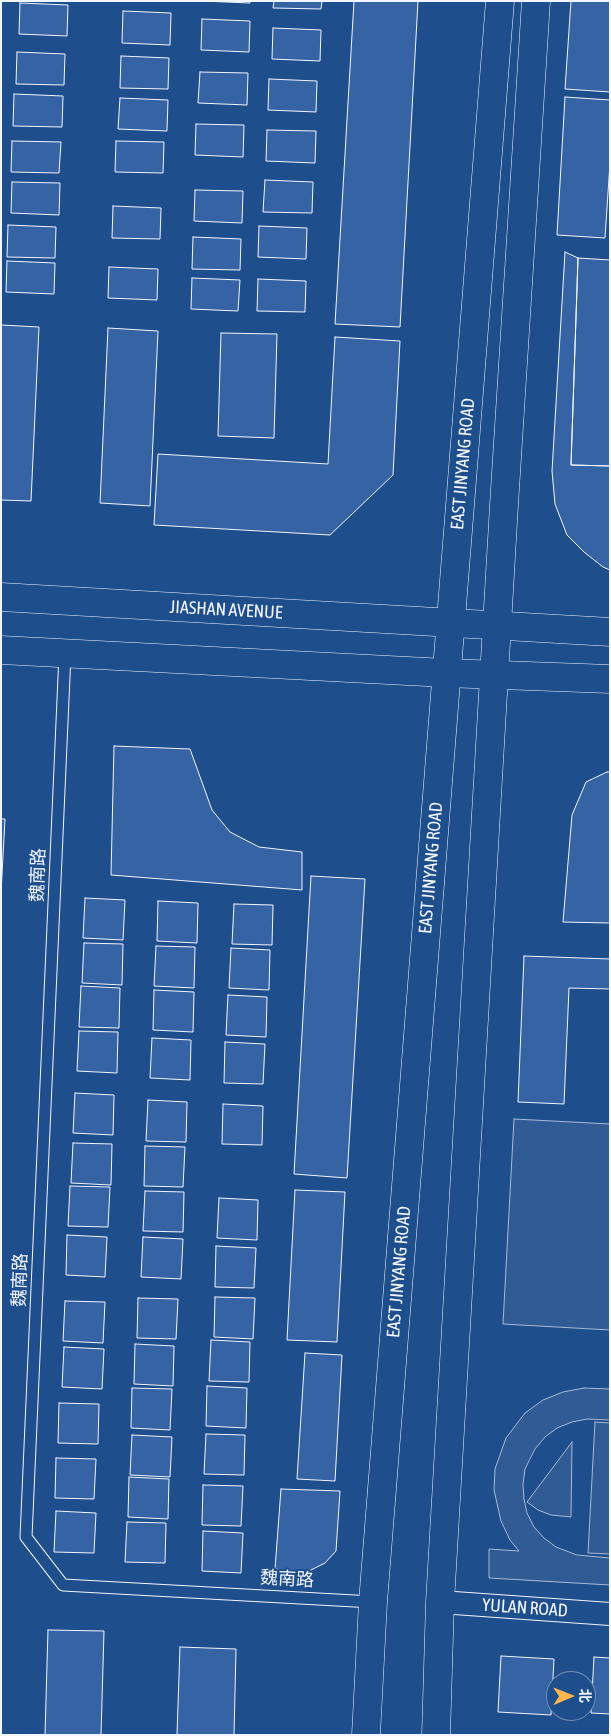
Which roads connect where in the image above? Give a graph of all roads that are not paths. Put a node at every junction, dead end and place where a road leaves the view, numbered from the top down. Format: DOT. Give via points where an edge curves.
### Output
graph roads {
  1 [pos="500,1"];
  2 [pos="536,1"];
  3 [pos="1,597"];
  4 [pos="450,624"];
  5 [pos="497,626"];
  6 [pos="610,632"];
  7 [pos="1,650"];
  8 [pos="65,654"];
  9 [pos="446,673"];
  10 [pos="495,675"];
  11 [pos="610,679"];
  12 [pos="373,1602"];
  13 [pos="440,1602"];
  14 [pos="610,1614"];
  15 [pos="366,1735"];
  16 [pos="436,1735"];
  1 -- 4 [label="main road, EAST JINYANG ROAD"];
  2 -- 5 [label="main road"];
  3 -- 4 [label="main road, JIASHAN AVENUE"];
  4 -- 5 [label="main road, JIASHAN AVENUE"];
  4 -- 9 [label="main road, EAST JINYANG ROAD"];
  5 -- 6 [label="main road, JIASHAN AVENUE"];
  5 -- 10 [label="main road"];
  7 -- 8 [label="main road"];
  8 -- 9 [label="main road"];
  8 -- 12 [label="lane, 魏南路" via="26,1537 63,1585"];
  9 -- 10 [label="main road"];
  9 -- 12 [label="main road, EAST JINYANG ROAD"];
  10 -- 11 [label="main road"];
  10 -- 13 [label="main road"];
  12 -- 15 [label="main road, EAST JINYANG ROAD"];
  13 -- 14 [label="street, YULAN ROAD"];
  13 -- 16 [label="main road"];
}
